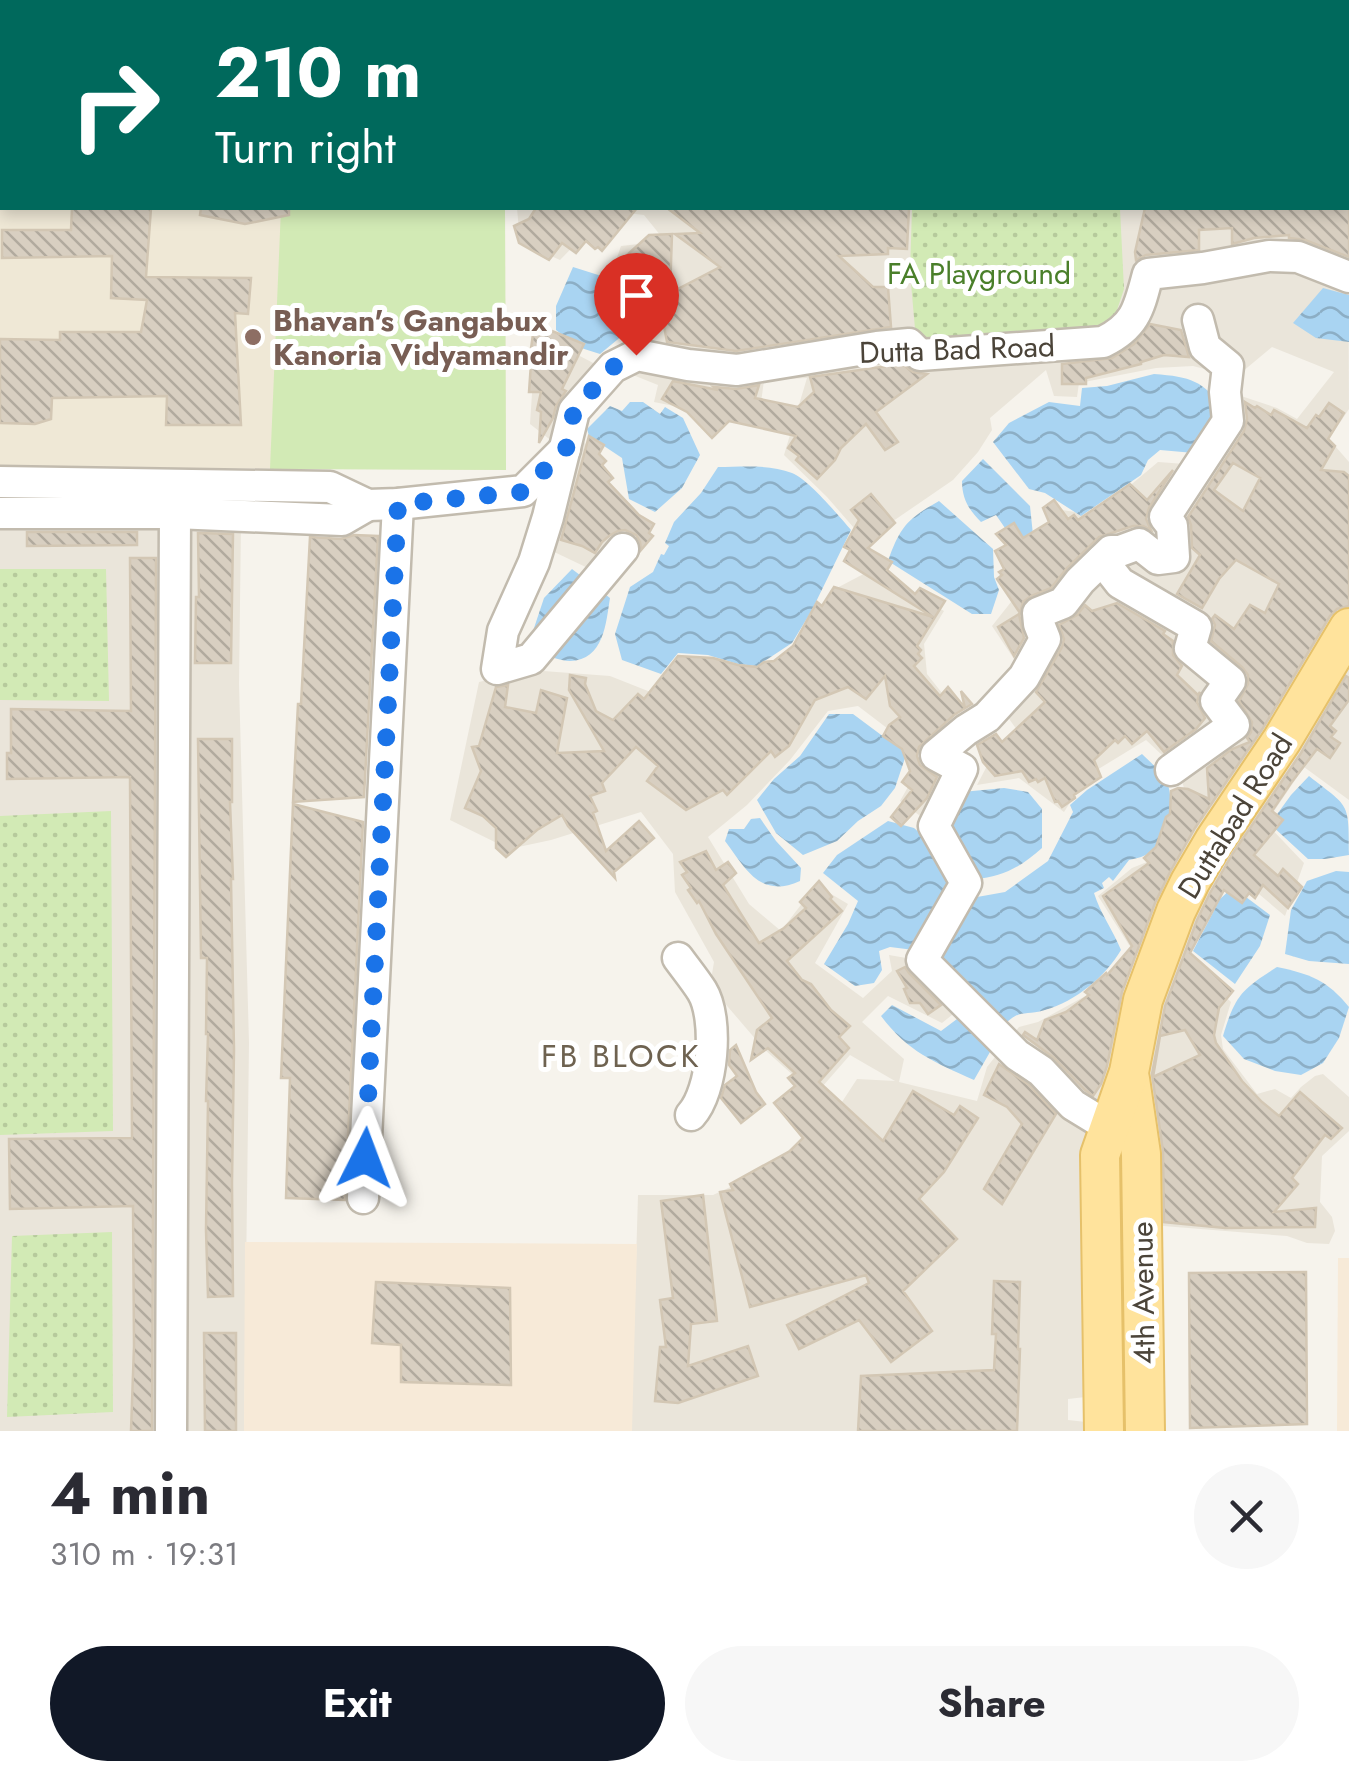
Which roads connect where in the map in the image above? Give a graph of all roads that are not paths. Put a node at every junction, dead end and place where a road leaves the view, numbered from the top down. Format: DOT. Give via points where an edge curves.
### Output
graph roads {
  1 [pos="1349,277"];
  2 [pos="1198,320"];
  3 [pos="566,449"];
  4 [pos="0,482"];
  5 [pos="383,504"];
  6 [pos="0,512"];
  7 [pos="175,513"];
  8 [pos="623,549"];
  9 [pos="1102,560"];
  10 [pos="1349,628"];
  11 [pos="1171,770"];
  12 [pos="678,958"];
  13 [pos="1128,1072"];
  14 [pos="691,1115"];
  15 [pos="1110,1127"];
  16 [pos="363,1198"];
  17 [pos="171,1431"];
  18 [pos="1104,1431"];
  19 [pos="1145,1431"];
  1 -- 3 [label="street, Dutta Bad Road" via="1298,257 1269,256 1148,274 1123,332 1103,342 920,355 910,344 737,370 636,355 613,367 574,411"];
  2 -- 9 [label="street" via="1205,346 1228,366 1228,421 1165,517 1174,557 1158,559 1139,544"];
  3 -- 5 [label="street" via="522,492"];
  3 -- 8 [label="street, Dutta Bad Road" via="534,562 503,631 497,669 531,659"];
  4 -- 5 [label="street" via="330,487"];
  5 -- 7 [label="street" via="342,520"];
  5 -- 16 [label="street"];
  6 -- 7 [label="street"];
  7 -- 17 [label="street"];
  9 -- 11 [label="street" via="1120,583 1196,627 1190,648 1230,682 1216,701 1234,725"];
  9 -- 15 [label="street" via="1064,604 1038,613 1044,639 1024,677 987,717 936,755 962,769 934,826 966,882 922,960 1017,1056"];
  10 -- 13 [label="main road, Duttabad Road" via="1190,882 1150,980"];
  12 -- 14 [label="street" via="704,994 712,1026 710,1067"];
  13 -- 15 [label="main road"];
  13 -- 19 [label="main road, 4th Avenue" via="1141,1154"];
  15 -- 18 [label="main road" via="1100,1155"];
}
